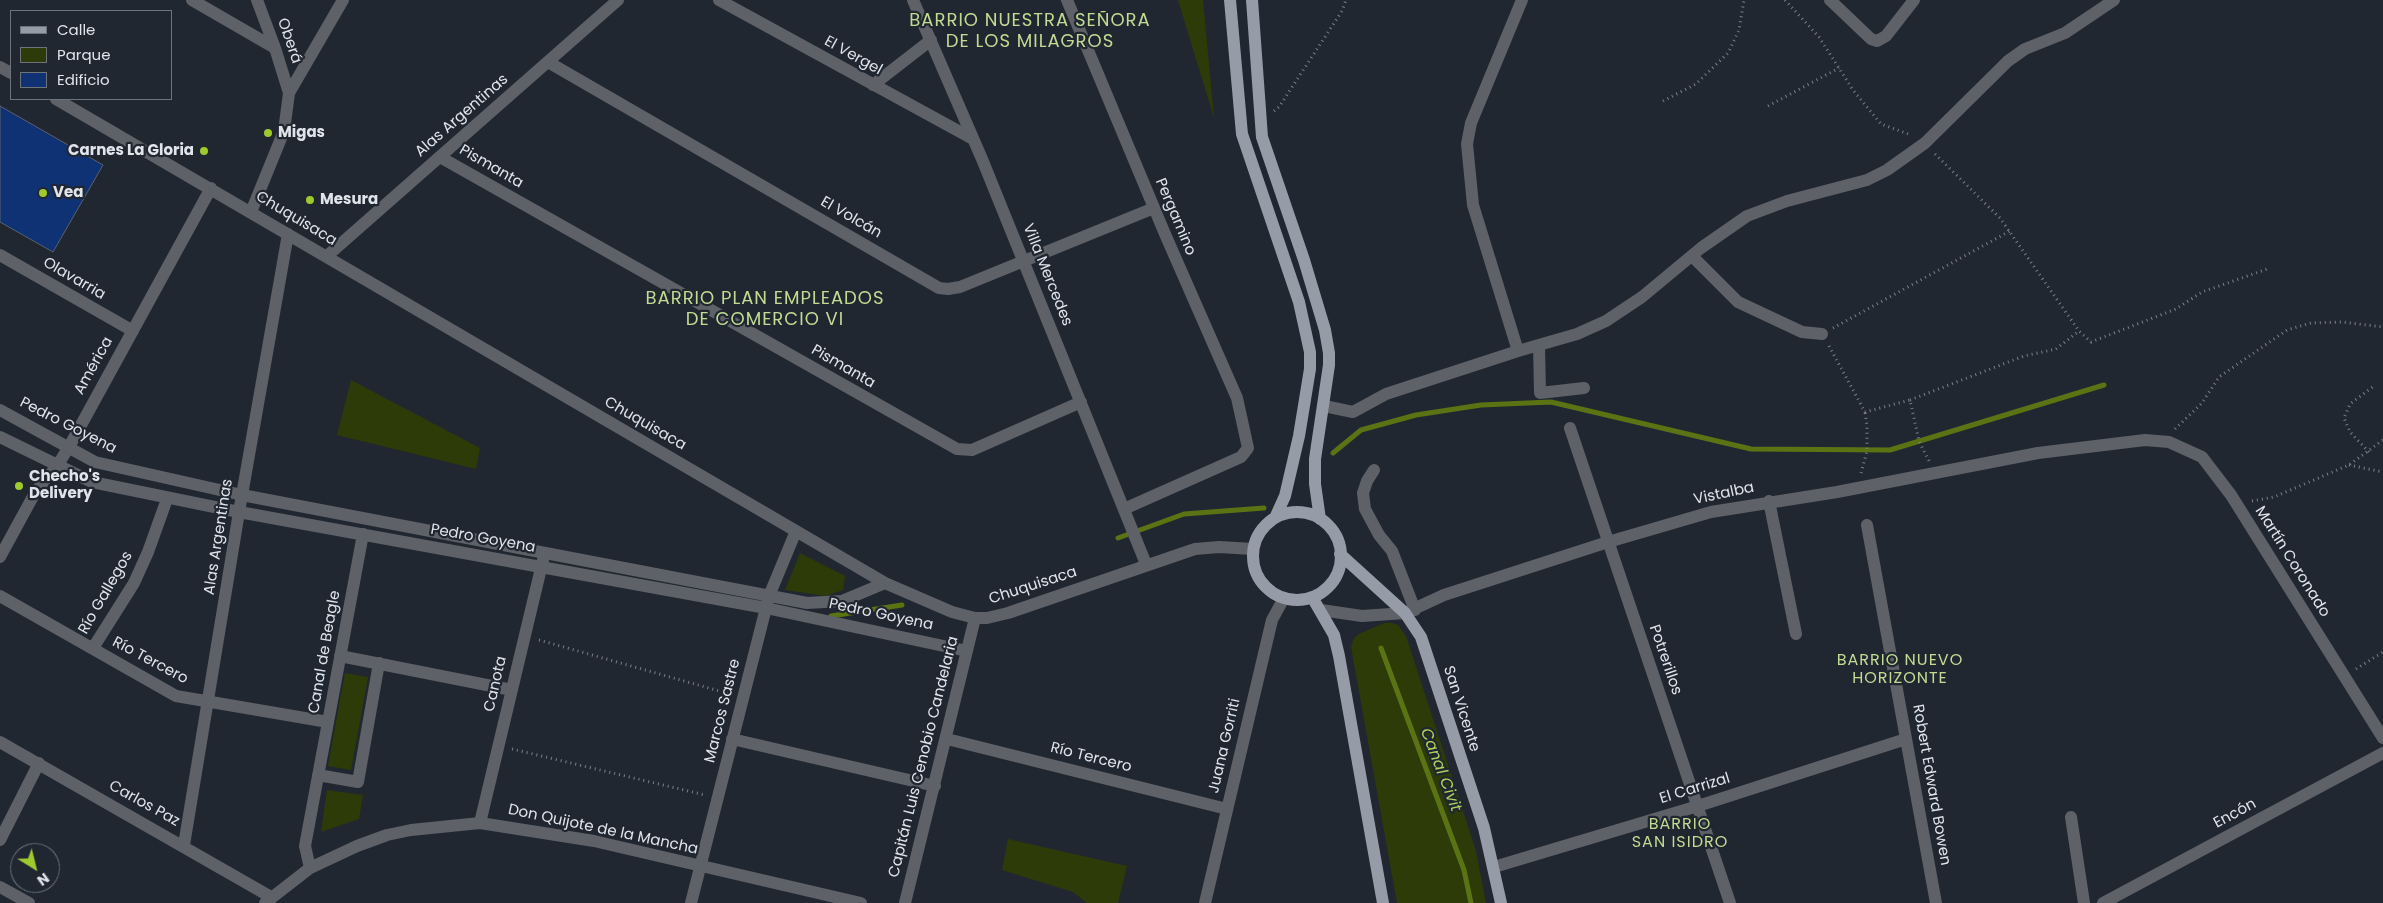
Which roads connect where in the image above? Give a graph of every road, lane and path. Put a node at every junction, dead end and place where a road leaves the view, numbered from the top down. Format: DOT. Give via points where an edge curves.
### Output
graph roads {
  1 [pos="192,0"];
  2 [pos="257,0"];
  3 [pos="343,0"];
  4 [pos="618,0"];
  5 [pos="719,0"];
  6 [pos="913,0"];
  7 [pos="1067,0"];
  8 [pos="1230,0"];
  9 [pos="1252,0"];
  10 [pos="1346,0"];
  11 [pos="1522,0"];
  12 [pos="1744,0"];
  13 [pos="1785,0"];
  14 [pos="1830,0"];
  15 [pos="1914,0"];
  16 [pos="2114,0"];
  17 [pos="931,40"];
  18 [pos="276,48"];
  19 [pos="548,62"];
  20 [pos="1839,68"];
  21 [pos="873,85"];
  22 [pos="289,93"];
  23 [pos="58,100"];
  24 [pos="1663,101"];
  25 [pos="1768,106"];
  26 [pos="1260,122"];
  27 [pos="973,139"];
  28 [pos="1925,144"];
  29 [pos="440,157"];
  30 [pos="211,188"];
  31 [pos="1154,208"];
  32 [pos="251,212"];
  33 [pos="2010,232"];
  34 [pos="288,234"];
  35 [pos="0,255"];
  36 [pos="327,256"];
  37 [pos="1692,256"];
  38 [pos="1023,262"];
  39 [pos="2270,268"];
  40 [pos="2383,327"];
  41 [pos="133,331"];
  42 [pos="2079,331"];
  43 [pos="1822,334"];
  44 [pos="1540,345"];
  45 [pos="1518,351"];
  46 [pos="2374,386"];
  47 [pos="1584,388"];
  48 [pos="1910,400"];
  49 [pos="1081,402"];
  50 [pos="1324,406"];
  51 [pos="0,410"];
  52 [pos="1865,412"];
  53 [pos="1570,428"];
  54 [pos="0,437"];
  55 [pos="2145,440"];
  56 [pos="2383,440"];
  57 [pos="2165,442"];
  58 [pos="69,447"];
  59 [pos="2369,452"];
  60 [pos="2349,465"];
  61 [pos="57,466"];
  62 [pos="1374,470"];
  63 [pos="2383,472"];
  64 [pos="1934,474"];
  65 [pos="1858,488"];
  66 [pos="242,495"];
  67 [pos="2230,495"];
  68 [pos="167,499"];
  69 [pos="1770,502"];
  70 [pos="1124,509"];
  71 [pos="239,512"];
  72 [pos="1275,518"];
  73 [pos="1320,519"];
  74 [pos="1867,525"];
  75 [pos="796,531"];
  76 [pos="363,534"];
  77 [pos="1608,542"];
  78 [pos="1253,549"];
  79 [pos="544,553"];
  80 [pos="1340,554"];
  81 [pos="0,556"];
  82 [pos="1146,564"];
  83 [pos="541,566"];
  84 [pos="885,583"];
  85 [pos="0,596"];
  86 [pos="1312,597"];
  87 [pos="1284,598"];
  88 [pos="768,602"];
  89 [pos="1321,610"];
  90 [pos="1410,611"];
  91 [pos="975,618"];
  92 [pos="1796,634"];
  93 [pos="524,636"];
  94 [pos="93,648"];
  95 [pos="968,650"];
  96 [pos="2383,652"];
  97 [pos="340,656"];
  98 [pos="380,663"];
  99 [pos="2345,677"];
  100 [pos="512,690"];
  101 [pos="743,697"];
  102 [pos="208,703"];
  103 [pos="328,722"];
  104 [pos="2383,738"];
  105 [pos="732,739"];
  106 [pos="947,739"];
  107 [pos="1906,739"];
  108 [pos="0,742"];
  109 [pos="498,746"];
  110 [pos="2383,753"];
  111 [pos="39,764"];
  112 [pos="318,776"];
  113 [pos="935,786"];
  114 [pos="718,798"];
  115 [pos="1698,806"];
  116 [pos="1227,809"];
  117 [pos="2071,817"];
  118 [pos="480,823"];
  119 [pos="0,840"];
  120 [pos="184,845"];
  121 [pos="701,866"];
  122 [pos="1494,867"];
  123 [pos="310,868"];
  124 [pos="0,887"];
  125 [pos="268,900"];
  126 [pos="29,903"];
  127 [pos="691,903"];
  128 [pos="861,903"];
  129 [pos="905,903"];
  130 [pos="1205,903"];
  131 [pos="1382,903"];
  132 [pos="1501,903"];
  133 [pos="1730,903"];
  134 [pos="1936,903"];
  135 [pos="2084,903"];
  136 [pos="2103,903"];
  1 -- 18 [label="street"];
  2 -- 18 [label="street, Oberá"];
  3 -- 22 [label="street"];
  4 -- 19 [label="street, Alas Argentinas"];
  5 -- 21 [label="street, El Vergel"];
  6 -- 17 [label="street, Villa Mercedes"];
  7 -- 31 [label="street, Pergamino"];
  8 -- 72 [label="main road" via="1242,134 1299,302 1310,352 1299,436 1286,496"];
  9 -- 26 [label="main road"];
  10 -- 26 [label="path" via="1279,106"];
  11 -- 45 [label="street" via="1471,123 1467,144 1473,204"];
  12 -- 24 [label="path" via="1739,30 1728,53 1696,84"];
  13 -- 20 [label="path" via="1819,37"];
  14 -- 15 [label="street" via="1877,41 1886,36"];
  16 -- 28 [label="street" via="2065,34 2025,49 2008,61"];
  17 -- 21 [label="street"];
  17 -- 27 [label="street, Villa Mercedes"];
  18 -- 22 [label="street, Oberá"];
  19 -- 29 [label="street, Alas Argentinas"];
  19 -- 38 [label="street, El Volcán" via="939,288 960,287"];
  20 -- 25 [label="path"];
  20 -- 28 [label="path" via="1881,124"];
  21 -- 27 [label="street, El Vergel"];
  22 -- 32 [label="street" via="284,131"];
  23 -- 30 [label="street, Chuquisaca"];
  26 -- 50 [label="main road" via="1325,330 1329,365"];
  27 -- 38 [label="street, Villa Mercedes"];
  28 -- 33 [label="path"];
  28 -- 37 [label="street" via="1867,180 1787,201 1747,216"];
  29 -- 36 [label="street, Alas Argentinas"];
  29 -- 49 [label="street, Pismanta" via="957,449 972,450"];
  30 -- 32 [label="street, Chuquisaca"];
  30 -- 41 [label="street, América"];
  31 -- 38 [label="street, El Volcán"];
  31 -- 70 [label="street, Pergamino" via="1237,398 1248,448 1241,457"];
  32 -- 34 [label="street, Chuquisaca"];
  33 -- 42 [label="path"];
  33 -- 43 [label="path"];
  34 -- 36 [label="street, Chuquisaca"];
  34 -- 66 [label="street, Alas Argentinas"];
  35 -- 41 [label="street, Olavarria"];
  36 -- 75 [label="street, Chuquisaca"];
  37 -- 43 [label="street" via="1738,302 1802,332"];
  37 -- 44 [label="street" via="1642,297 1606,321 1578,334"];
  38 -- 49 [label="street, Villa Mercedes"];
  39 -- 42 [label="path" via="2202,292 2176,309 2091,342"];
  40 -- 57 [label="path" via="2342,322 2311,323 2287,330 2219,377 2202,403 2180,422"];
  41 -- 58 [label="street, América"];
  42 -- 48 [label="path" via="2056,349 2024,356"];
  43 -- 52 [label="path"];
  44 -- 45 [label="street"];
  44 -- 47 [label="street" via="1540,393"];
  45 -- 50 [label="street" via="1386,394 1353,412"];
  46 -- 59 [label="path" via="2350,404 2344,418 2350,432"];
  48 -- 52 [label="path"];
  48 -- 64 [label="path" via="1919,441"];
  49 -- 70 [label="street, Villa Mercedes"];
  50 -- 73 [label="main road" via="1314,472"];
  51 -- 58 [label="street, Pedro Goyena"];
  52 -- 65 [label="path" via="1867,451"];
  53 -- 77 [label="street, Potrerillos"];
  54 -- 61 [label="street, Pedro Goyena"];
  55 -- 57 [label="street, Martín Coronado"];
  55 -- 64 [label="street, Vistalba" via="2038,453"];
  56 -- 59 [label="path"];
  57 -- 67 [label="street, Martín Coronado" via="2202,457"];
  58 -- 61 [label="street, América"];
  58 -- 66 [label="street, Pedro Goyena" via="95,462 112,467"];
  59 -- 60 [label="path"];
  60 -- 63 [label="path"];
  60 -- 67 [label="path" via="2255,502"];
  61 -- 68 [label="street, Pedro Goyena" via="92,482"];
  61 -- 81 [label="street, América" via="36,491"];
  62 -- 90 [label="street, San Vicente" via="1364,494 1365,509 1392,551"];
  64 -- 65 [label="street, Vistalba"];
  65 -- 69 [label="street, Vistalba"];
  66 -- 71 [label="street, Alas Argentinas"];
  66 -- 79 [label="street, Pedro Goyena"];
  67 -- 99 [label="street, Martín Coronado"];
  68 -- 71 [label="street, Pedro Goyena"];
  68 -- 94 [label="street, Río Gallegos" via="134,583"];
  69 -- 77 [label="street, Vistalba" via="1711,512"];
  69 -- 92 [label="street"];
  70 -- 82 [label="street, Villa Mercedes"];
  71 -- 76 [label="street, Pedro Goyena"];
  71 -- 102 [label="street, Alas Argentinas"];
  72 -- 73 [label="main road" via="1298,512"];
  72 -- 78 [label="main road" via="1264,527"];
  73 -- 80 [label="main road" via="1335,534"];
  74 -- 107 [label="street, Robert Edward Bowen"];
  75 -- 84 [label="street, Chuquisaca"];
  75 -- 88 [label="street, Marcos Sastre"];
  76 -- 83 [label="street, Pedro Goyena"];
  76 -- 97 [label="street, Canal de Beagle"];
  77 -- 90 [label="street, Vistalba" via="1444,595"];
  77 -- 115 [label="street, Potrerillos"];
  78 -- 82 [label="street, Chuquisaca" via="1195,549"];
  78 -- 87 [label="main road" via="1254,568 1261,581 1271,592"];
  79 -- 83 [label="street, Canota"];
  79 -- 88 [label="street, Pedro Goyena"];
  80 -- 86 [label="main road" via="1340,565 1333,581"];
  80 -- 90 [label="main road, San Vicente"];
  82 -- 91 [label="street, Chuquisaca" via="1008,613"];
  83 -- 88 [label="street, Pedro Goyena"];
  83 -- 93 [label="street, Canota"];
  84 -- 88 [label="street, Pedro Goyena" via="842,601"];
  84 -- 91 [label="street, Chuquisaca" via="952,612"];
  85 -- 94 [label="street, Río Tercero"];
  86 -- 87 [label="main road"];
  86 -- 89 [label="main road"];
  87 -- 116 [label="street, Juana Gorriti" via="1272,620"];
  88 -- 95 [label="street, Pedro Goyena"];
  88 -- 101 [label="street, Marcos Sastre"];
  89 -- 90 [label="street, Vistalba" via="1362,616"];
  89 -- 131 [label="main road" via="1334,635 1339,656"];
  90 -- 122 [label="main road, San Vicente" via="1484,828"];
  91 -- 95 [label="street, Capitán Luis Cenobio Candelaria"];
  93 -- 100 [label="street, Canota"];
  93 -- 101 [label="path"];
  94 -- 102 [label="street, Río Tercero" via="176,696"];
  95 -- 106 [label="street, Capitán Luis Cenobio Candelaria"];
  96 -- 99 [label="path"];
  97 -- 98 [label="street"];
  97 -- 103 [label="street, Canal de Beagle"];
  98 -- 100 [label="street"];
  98 -- 112 [label="street" via="358,782"];
  99 -- 104 [label="street, Martín Coronado"];
  100 -- 109 [label="street, Canota"];
  101 -- 105 [label="street, Marcos Sastre"];
  102 -- 103 [label="street, Río Tercero"];
  102 -- 120 [label="street, Alas Argentinas"];
  103 -- 112 [label="street, Canal de Beagle"];
  105 -- 113 [label="street"];
  105 -- 114 [label="street, Marcos Sastre"];
  106 -- 113 [label="street, Capitán Luis Cenobio Candelaria"];
  106 -- 116 [label="street, Río Tercero"];
  107 -- 115 [label="street, El Carrizal"];
  107 -- 134 [label="street, Robert Edward Bowen"];
  108 -- 111 [label="street, Carlos Paz"];
  109 -- 114 [label="path"];
  109 -- 118 [label="street, Canota"];
  110 -- 136 [label="street, Encón"];
  111 -- 119 [label="street"];
  111 -- 120 [label="street, Carlos Paz"];
  112 -- 123 [label="street, Canal de Beagle" via="305,846"];
  113 -- 129 [label="street, Capitán Luis Cenobio Candelaria"];
  114 -- 121 [label="street, Marcos Sastre"];
  115 -- 122 [label="street, El Carrizal"];
  115 -- 133 [label="street, Potrerillos"];
  116 -- 130 [label="street, Juana Gorriti"];
  117 -- 135 [label="street"];
  118 -- 121 [label="street, Don Quijote de la Mancha" via="594,841"];
  118 -- 123 [label="street, Don Quijote de la Mancha" via="387,835"];
  120 -- 125 [label="street, Carlos Paz"];
  121 -- 127 [label="street, Marcos Sastre"];
  121 -- 128 [label="street, Don Quijote de la Mancha"];
  122 -- 132 [label="main road, San Vicente"];
  123 -- 125 [label="street, Don Quijote de la Mancha"];
  124 -- 126 [label="street"];
}
